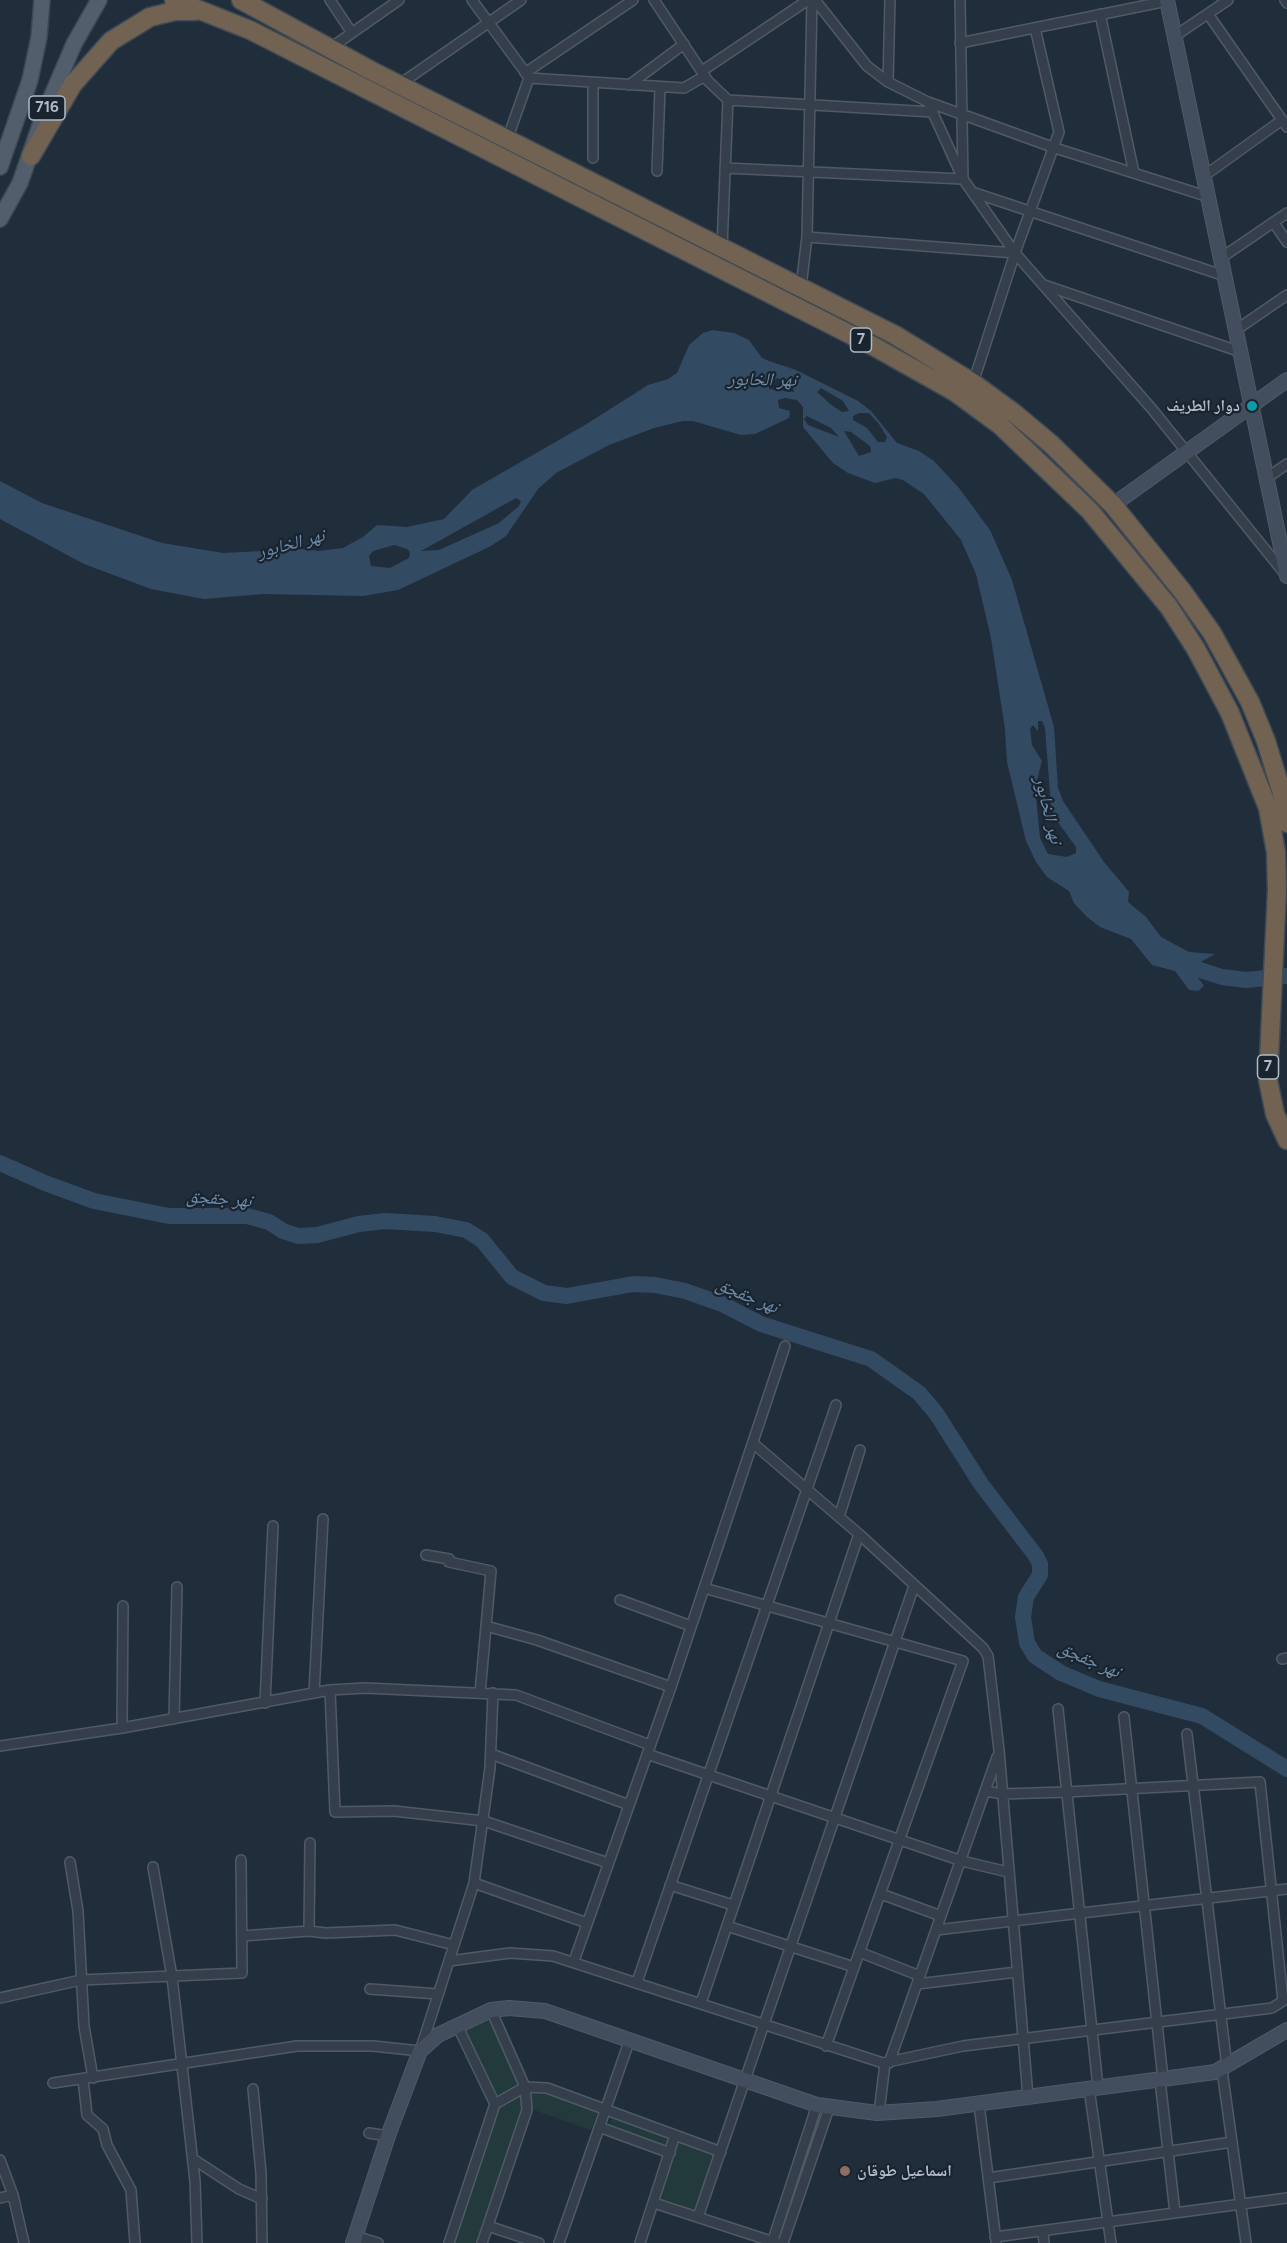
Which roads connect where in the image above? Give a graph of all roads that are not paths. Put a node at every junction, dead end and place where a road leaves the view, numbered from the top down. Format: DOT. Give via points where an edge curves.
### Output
graph roads {
  1 [pos="42,0"];
  2 [pos="99,0"];
  3 [pos="174,0"];
  4 [pos="241,0"];
  5 [pos="330,0"];
  6 [pos="399,0"];
  7 [pos="472,0"];
  8 [pos="521,0"];
  9 [pos="633,0"];
  10 [pos="812,0"];
  11 [pos="890,0"];
  12 [pos="960,0"];
  13 [pos="1167,0"];
  14 [pos="1228,0"];
  15 [pos="656,1"];
  16 [pos="1100,14"];
  17 [pos="1208,14"];
  18 [pos="224,18"];
  19 [pos="489,22"];
  20 [pos="1035,28"];
  21 [pos="352,33"];
  22 [pos="1175,36"];
  23 [pos="960,43"];
  24 [pos="684,44"];
  25 [pos="329,49"];
  26 [pos="703,73"];
  27 [pos="527,76"];
  28 [pos="593,82"];
  29 [pos="888,82"];
  30 [pos="400,84"];
  31 [pos="629,85"];
  32 [pos="660,88"];
  33 [pos="728,100"];
  34 [pos="928,102"];
  35 [pos="811,105"];
  36 [pos="933,112"];
  37 [pos="960,112"];
  38 [pos="1285,123"];
  39 [pos="507,140"];
  40 [pos="1055,148"];
  41 [pos="31,156"];
  42 [pos="593,158"];
  43 [pos="0,168"];
  44 [pos="725,168"];
  45 [pos="657,171"];
  46 [pos="809,171"];
  47 [pos="1134,173"];
  48 [pos="1204,176"];
  49 [pos="963,178"];
  50 [pos="972,192"];
  51 [pos="1209,197"];
  52 [pos="1031,210"];
  53 [pos="1287,213"];
  54 [pos="0,219"];
  55 [pos="1274,223"];
  56 [pos="807,237"];
  57 [pos="1287,242"];
  58 [pos="722,247"];
  59 [pos="1015,253"];
  60 [pos="1221,258"];
  61 [pos="1225,276"];
  62 [pos="1041,284"];
  63 [pos="801,287"];
  64 [pos="1287,295"];
  65 [pos="1236,330"];
  66 [pos="1241,352"];
  67 [pos="1287,380"];
  68 [pos="973,382"];
  69 [pos="1252,404"];
  70 [pos="1187,451"];
  71 [pos="1287,464"];
  72 [pos="1267,478"];
  73 [pos="1113,505"];
  74 [pos="1283,540"];
  75 [pos="1287,576"];
  76 [pos="1280,767"];
  77 [pos="1280,802"];
  78 [pos="1287,823"];
  79 [pos="1282,866"];
  80 [pos="1287,1140"];
  81 [pos="785,1346"];
  82 [pos="836,1405"];
  83 [pos="753,1444"];
  84 [pos="860,1450"];
  85 [pos="806,1488"];
  86 [pos="839,1517"];
  87 [pos="323,1519"];
  88 [pos="273,1526"];
  89 [pos="859,1534"];
  90 [pos="426,1555"];
  91 [pos="914,1586"];
  92 [pos="177,1587"];
  93 [pos="704,1588"];
  94 [pos="620,1600"];
  95 [pos="766,1605"];
  96 [pos="123,1606"];
  97 [pos="830,1623"];
  98 [pos="486,1626"];
  99 [pos="691,1626"];
  100 [pos="894,1641"];
  101 [pos="671,1688"];
  102 [pos="330,1690"];
  103 [pos="315,1693"];
  104 [pos="480,1693"];
  105 [pos="493,1693"];
  106 [pos="265,1703"];
  107 [pos="1058,1709"];
  108 [pos="1124,1717"];
  109 [pos="174,1719"];
  110 [pos="122,1728"];
  111 [pos="1187,1734"];
  112 [pos="0,1746"];
  113 [pos="649,1750"];
  114 [pos="999,1750"];
  115 [pos="491,1754"];
  116 [pos="710,1775"];
  117 [pos="1193,1786"];
  118 [pos="1130,1790"];
  119 [pos="986,1791"];
  120 [pos="1066,1792"];
  121 [pos="1002,1794"];
  122 [pos="770,1796"];
  123 [pos="629,1805"];
  124 [pos="834,1818"];
  125 [pos="484,1821"];
  126 [pos="900,1840"];
  127 [pos="310,1843"];
  128 [pos="241,1860"];
  129 [pos="962,1861"];
  130 [pos="70,1862"];
  131 [pos="608,1863"];
  132 [pos="153,1867"];
  133 [pos="1008,1872"];
  134 [pos="474,1883"];
  135 [pos="670,1885"];
  136 [pos="1287,1889"];
  137 [pos="1271,1890"];
  138 [pos="881,1894"];
  139 [pos="1206,1896"];
  140 [pos="1144,1904"];
  141 [pos="733,1905"];
  142 [pos="1080,1912"];
  143 [pos="941,1916"];
  144 [pos="1012,1921"];
  145 [pos="587,1923"];
  146 [pos="727,1926"];
  147 [pos="936,1930"];
  148 [pos="309,1931"];
  149 [pos="242,1936"];
  150 [pos="454,1945"];
  151 [pos="791,1946"];
  152 [pos="860,1952"];
  153 [pos="449,1960"];
  154 [pos="574,1961"];
  155 [pos="854,1967"];
  156 [pos="1017,1972"];
  157 [pos="172,1977"];
  158 [pos="81,1980"];
  159 [pos="919,1980"];
  160 [pos="637,1982"];
  161 [pos="370,1989"];
  162 [pos="438,1994"];
  163 [pos="0,1998"];
  164 [pos="701,2003"];
  165 [pos="491,2010"];
  166 [pos="1221,2014"];
  167 [pos="1158,2021"];
  168 [pos="765,2024"];
  169 [pos="457,2025"];
  170 [pos="1093,2029"];
  171 [pos="1287,2030"];
  172 [pos="1024,2038"];
  173 [pos="630,2039"];
  174 [pos="826,2046"];
  175 [pos="420,2051"];
  176 [pos="887,2063"];
  177 [pos="182,2065"];
  178 [pos="1225,2068"];
  179 [pos="88,2079"];
  180 [pos="1162,2079"];
  181 [pos="747,2081"];
  182 [pos="53,2084"];
  183 [pos="525,2087"];
  184 [pos="1094,2088"];
  185 [pos="253,2089"];
  186 [pos="1028,2097"];
  187 [pos="495,2104"];
  188 [pos="979,2104"];
  189 [pos="823,2107"];
  190 [pos="605,2110"];
  191 [pos="879,2113"];
  192 [pos="599,2127"];
  193 [pos="369,2133"];
  194 [pos="675,2135"];
  195 [pos="388,2136"];
  196 [pos="1232,2142"];
  197 [pos="722,2152"];
  198 [pos="1168,2152"];
  199 [pos="670,2153"];
  200 [pos="193,2159"];
  201 [pos="0,2160"];
  202 [pos="1099,2162"];
  203 [pos="988,2178"];
  204 [pos="13,2195"];
  205 [pos="0,2198"];
  206 [pos="1287,2198"];
  207 [pos="262,2199"];
  208 [pos="654,2203"];
  209 [pos="1241,2205"];
  210 [pos="1175,2213"];
  211 [pos="699,2217"];
  212 [pos="1108,2222"];
  213 [pos="488,2226"];
  214 [pos="1043,2231"];
  215 [pos="354,2239"];
  216 [pos="995,2240"];
  217 [pos="24,2243"];
  218 [pos="135,2243"];
  219 [pos="197,2243"];
  220 [pos="262,2243"];
  221 [pos="378,2243"];
  222 [pos="449,2243"];
  223 [pos="482,2243"];
  224 [pos="539,2243"];
  225 [pos="559,2243"];
  226 [pos="640,2243"];
  227 [pos="776,2243"];
  228 [pos="1044,2243"];
  229 [pos="1111,2243"];
  230 [pos="1246,2243"];
  1 -- 43 [label="main road, 716" via="30,80"];
  2 -- 41 [label="main road, 716" via="59,76"];
  3 -- 18 [label="highway, 7"];
  4 -- 25 [label="highway, 7"];
  5 -- 21 [label="street"];
  6 -- 21 [label="street"];
  7 -- 19 [label="street"];
  8 -- 19 [label="street"];
  9 -- 27 [label="street"];
  10 -- 26 [label="street"];
  10 -- 29 [label="street" via="867,66"];
  10 -- 35 [label="street"];
  11 -- 29 [label="street"];
  12 -- 23 [label="street"];
  13 -- 16 [label="street"];
  13 -- 22 [label="street"];
  14 -- 17 [label="street"];
  15 -- 24 [label="street"];
  16 -- 20 [label="street"];
  16 -- 47 [label="street"];
  17 -- 22 [label="street"];
  17 -- 38 [label="street"];
  18 -- 41 [label="highway" via="201,11 175,11 150,17 122,32 73,84"];
  18 -- 77 [label="highway, 7" via="875,347 955,392 1000,425 1090,511 1169,606"];
  19 -- 27 [label="street"];
  19 -- 30 [label="street"];
  20 -- 23 [label="street"];
  20 -- 40 [label="street" via="1059,132"];
  21 -- 25 [label="street"];
  22 -- 48 [label="street"];
  23 -- 37 [label="street"];
  24 -- 26 [label="street"];
  24 -- 31 [label="street"];
  25 -- 30 [label="highway, 7"];
  26 -- 32 [label="street" via="684,88"];
  26 -- 33 [label="street"];
  27 -- 28 [label="street"];
  27 -- 39 [label="street"];
  28 -- 31 [label="street"];
  28 -- 42 [label="street"];
  29 -- 34 [label="street"];
  30 -- 39 [label="highway, 7"];
  31 -- 32 [label="street"];
  32 -- 45 [label="street"];
  33 -- 35 [label="street"];
  33 -- 44 [label="street"];
  34 -- 36 [label="street"];
  34 -- 37 [label="street"];
  35 -- 36 [label="street"];
  35 -- 46 [label="street"];
  36 -- 49 [label="street"];
  37 -- 40 [label="street"];
  37 -- 49 [label="street"];
  38 -- 48 [label="street"];
  39 -- 58 [label="highway, 7"];
  40 -- 47 [label="street"];
  40 -- 52 [label="street"];
  41 -- 54 [label="main road, 716"];
  44 -- 46 [label="street"];
  44 -- 58 [label="street"];
  46 -- 49 [label="street"];
  46 -- 56 [label="street"];
  47 -- 51 [label="street"];
  48 -- 51 [label="street"];
  49 -- 50 [label="street"];
  50 -- 52 [label="street"];
  50 -- 59 [label="street"];
  51 -- 60 [label="street"];
  52 -- 59 [label="street"];
  52 -- 61 [label="street"];
  53 -- 55 [label="street"];
  55 -- 57 [label="street"];
  55 -- 60 [label="street"];
  56 -- 59 [label="street"];
  56 -- 63 [label="street"];
  58 -- 63 [label="highway, 7"];
  59 -- 62 [label="street"];
  59 -- 68 [label="street"];
  60 -- 61 [label="street"];
  61 -- 65 [label="street"];
  62 -- 66 [label="street"];
  62 -- 70 [label="street"];
  63 -- 68 [label="highway, 7" via="895,335"];
  64 -- 65 [label="street"];
  65 -- 66 [label="street"];
  66 -- 69 [label="street"];
  67 -- 69 [label="street"];
  68 -- 73 [label="highway, 7" via="1051,444"];
  69 -- 70 [label="street"];
  69 -- 72 [label="street"];
  70 -- 73 [label="street"];
  70 -- 75 [label="street"];
  71 -- 72 [label="street"];
  72 -- 74 [label="street"];
  73 -- 76 [label="highway, 7" via="1212,633"];
  74 -- 75 [label="street"];
  76 -- 77 [label="highway, 7"];
  77 -- 78 [label="highway, 7"];
  77 -- 79 [label="highway, 7"];
  79 -- 80 [label="highway, 7" via="1268,1080 1275,1114"];
  81 -- 83 [label="street"];
  82 -- 85 [label="street"];
  83 -- 85 [label="street"];
  83 -- 93 [label="street"];
  84 -- 86 [label="street"];
  85 -- 86 [label="street"];
  85 -- 95 [label="street"];
  86 -- 89 [label="street"];
  87 -- 103 [label="street"];
  88 -- 106 [label="street"];
  89 -- 91 [label="street"];
  89 -- 97 [label="street"];
  90 -- 98 [label="street" via="491,1571"];
  91 -- 100 [label="street"];
  91 -- 114 [label="street" via="986,1652"];
  92 -- 109 [label="street"];
  93 -- 95 [label="street"];
  93 -- 99 [label="street"];
  94 -- 99 [label="street"];
  95 -- 97 [label="street"];
  95 -- 116 [label="street"];
  96 -- 110 [label="street"];
  97 -- 100 [label="street"];
  97 -- 122 [label="street"];
  98 -- 101 [label="street"];
  98 -- 104 [label="street"];
  99 -- 101 [label="street"];
  100 -- 124 [label="street"];
  100 -- 126 [label="street" via="963,1661"];
  101 -- 113 [label="street"];
  102 -- 103 [label="street"];
  102 -- 104 [label="street"];
  102 -- 125 [label="street" via="334,1812 394,1811"];
  103 -- 106 [label="street"];
  104 -- 105 [label="street"];
  105 -- 113 [label="street" via="516,1695"];
  105 -- 115 [label="street"];
  106 -- 109 [label="street"];
  107 -- 120 [label="street"];
  108 -- 118 [label="street"];
  109 -- 110 [label="street"];
  110 -- 112 [label="street"];
  111 -- 117 [label="street"];
  113 -- 116 [label="street"];
  113 -- 123 [label="street"];
  114 -- 119 [label="street"];
  114 -- 121 [label="street"];
  115 -- 123 [label="street"];
  115 -- 125 [label="street"];
  116 -- 122 [label="street"];
  116 -- 135 [label="street"];
  117 -- 118 [label="street"];
  117 -- 137 [label="street" via="1260,1782"];
  117 -- 139 [label="street"];
  118 -- 120 [label="street"];
  118 -- 140 [label="street"];
  119 -- 121 [label="street"];
  119 -- 129 [label="street"];
  120 -- 121 [label="street"];
  120 -- 142 [label="street"];
  121 -- 133 [label="street"];
  122 -- 124 [label="street"];
  122 -- 141 [label="street"];
  123 -- 131 [label="street"];
  124 -- 126 [label="street"];
  124 -- 151 [label="street"];
  125 -- 131 [label="street"];
  125 -- 134 [label="street"];
  126 -- 129 [label="street"];
  126 -- 138 [label="street"];
  127 -- 148 [label="street"];
  128 -- 149 [label="street"];
  129 -- 133 [label="street"];
  129 -- 143 [label="street"];
  130 -- 158 [label="street" via="78,1911"];
  131 -- 145 [label="street"];
  132 -- 157 [label="street"];
  133 -- 144 [label="street"];
  134 -- 145 [label="street"];
  134 -- 150 [label="street"];
  135 -- 141 [label="street"];
  135 -- 160 [label="street"];
  136 -- 137 [label="street"];
  137 -- 139 [label="street"];
  137 -- 166 [label="street" via="1283,2001 1272,2008"];
  138 -- 143 [label="street"];
  138 -- 152 [label="street"];
  139 -- 140 [label="street"];
  139 -- 166 [label="street"];
  140 -- 142 [label="street"];
  140 -- 167 [label="street"];
  141 -- 146 [label="street"];
  142 -- 144 [label="street"];
  142 -- 170 [label="street"];
  143 -- 147 [label="street"];
  144 -- 147 [label="street"];
  144 -- 156 [label="street"];
  145 -- 154 [label="street"];
  146 -- 151 [label="street"];
  146 -- 164 [label="street"];
  147 -- 159 [label="street"];
  148 -- 149 [label="street"];
  148 -- 150 [label="street" via="395,1930"];
  149 -- 157 [label="street" via="242,1973"];
  150 -- 153 [label="street"];
  151 -- 155 [label="street"];
  151 -- 168 [label="street"];
  152 -- 155 [label="street"];
  152 -- 159 [label="street"];
  153 -- 154 [label="street" via="523,1953"];
  153 -- 162 [label="street"];
  154 -- 160 [label="street"];
  155 -- 174 [label="street"];
  156 -- 159 [label="street"];
  156 -- 172 [label="street"];
  157 -- 158 [label="street"];
  157 -- 177 [label="street"];
  158 -- 163 [label="street"];
  158 -- 179 [label="street"];
  159 -- 176 [label="street"];
  160 -- 164 [label="street"];
  161 -- 162 [label="street"];
  162 -- 175 [label="street"];
  164 -- 168 [label="street"];
  165 -- 169 [label="street"];
  165 -- 173 [label="street" via="545,2011"];
  165 -- 183 [label="street"];
  166 -- 167 [label="street"];
  166 -- 178 [label="street"];
  167 -- 170 [label="street"];
  167 -- 180 [label="street"];
  168 -- 174 [label="street"];
  168 -- 181 [label="street"];
  169 -- 175 [label="street"];
  169 -- 187 [label="street"];
  170 -- 172 [label="street"];
  170 -- 184 [label="street"];
  171 -- 178 [label="street"];
  172 -- 176 [label="street" via="925,2052"];
  172 -- 186 [label="street"];
  173 -- 181 [label="street"];
  173 -- 190 [label="street"];
  174 -- 176 [label="street"];
  175 -- 177 [label="street" via="318,2044"];
  175 -- 195 [label="street"];
  176 -- 191 [label="street"];
  177 -- 179 [label="street"];
  177 -- 200 [label="street"];
  178 -- 180 [label="street"];
  178 -- 196 [label="street"];
  179 -- 182 [label="street"];
  179 -- 218 [label="street" via="87,2115 103,2129 107,2145 131,2190"];
  180 -- 184 [label="street"];
  180 -- 198 [label="street"];
  181 -- 189 [label="street"];
  181 -- 197 [label="street"];
  183 -- 187 [label="street"];
  183 -- 190 [label="street" via="547,2088"];
  183 -- 213 [label="street" via="525,2116"];
  184 -- 186 [label="street"];
  184 -- 202 [label="street"];
  185 -- 207 [label="street"];
  186 -- 188 [label="street"];
  187 -- 222 [label="street"];
  188 -- 191 [label="street"];
  188 -- 203 [label="street"];
  189 -- 191 [label="street"];
  189 -- 227 [label="street"];
  190 -- 192 [label="street"];
  190 -- 194 [label="street"];
  192 -- 199 [label="street"];
  192 -- 225 [label="street"];
  193 -- 195 [label="street"];
  194 -- 197 [label="street"];
  194 -- 199 [label="street"];
  195 -- 215 [label="street"];
  196 -- 198 [label="street"];
  196 -- 209 [label="street"];
  197 -- 211 [label="street"];
  198 -- 202 [label="street"];
  198 -- 210 [label="street"];
  199 -- 208 [label="street"];
  200 -- 207 [label="street"];
  200 -- 219 [label="street"];
  201 -- 204 [label="street"];
  202 -- 203 [label="street"];
  202 -- 212 [label="street"];
  203 -- 216 [label="street"];
  204 -- 205 [label="street"];
  204 -- 217 [label="street"];
  206 -- 209 [label="street"];
  207 -- 220 [label="street"];
  208 -- 211 [label="street"];
  208 -- 226 [label="street"];
  209 -- 210 [label="street"];
  209 -- 230 [label="street"];
  210 -- 212 [label="street"];
  211 -- 227 [label="street"];
  212 -- 214 [label="street"];
  212 -- 229 [label="street"];
  213 -- 223 [label="street"];
  213 -- 224 [label="street"];
  214 -- 216 [label="street"];
  214 -- 228 [label="street"];
  215 -- 221 [label="street"];
}
